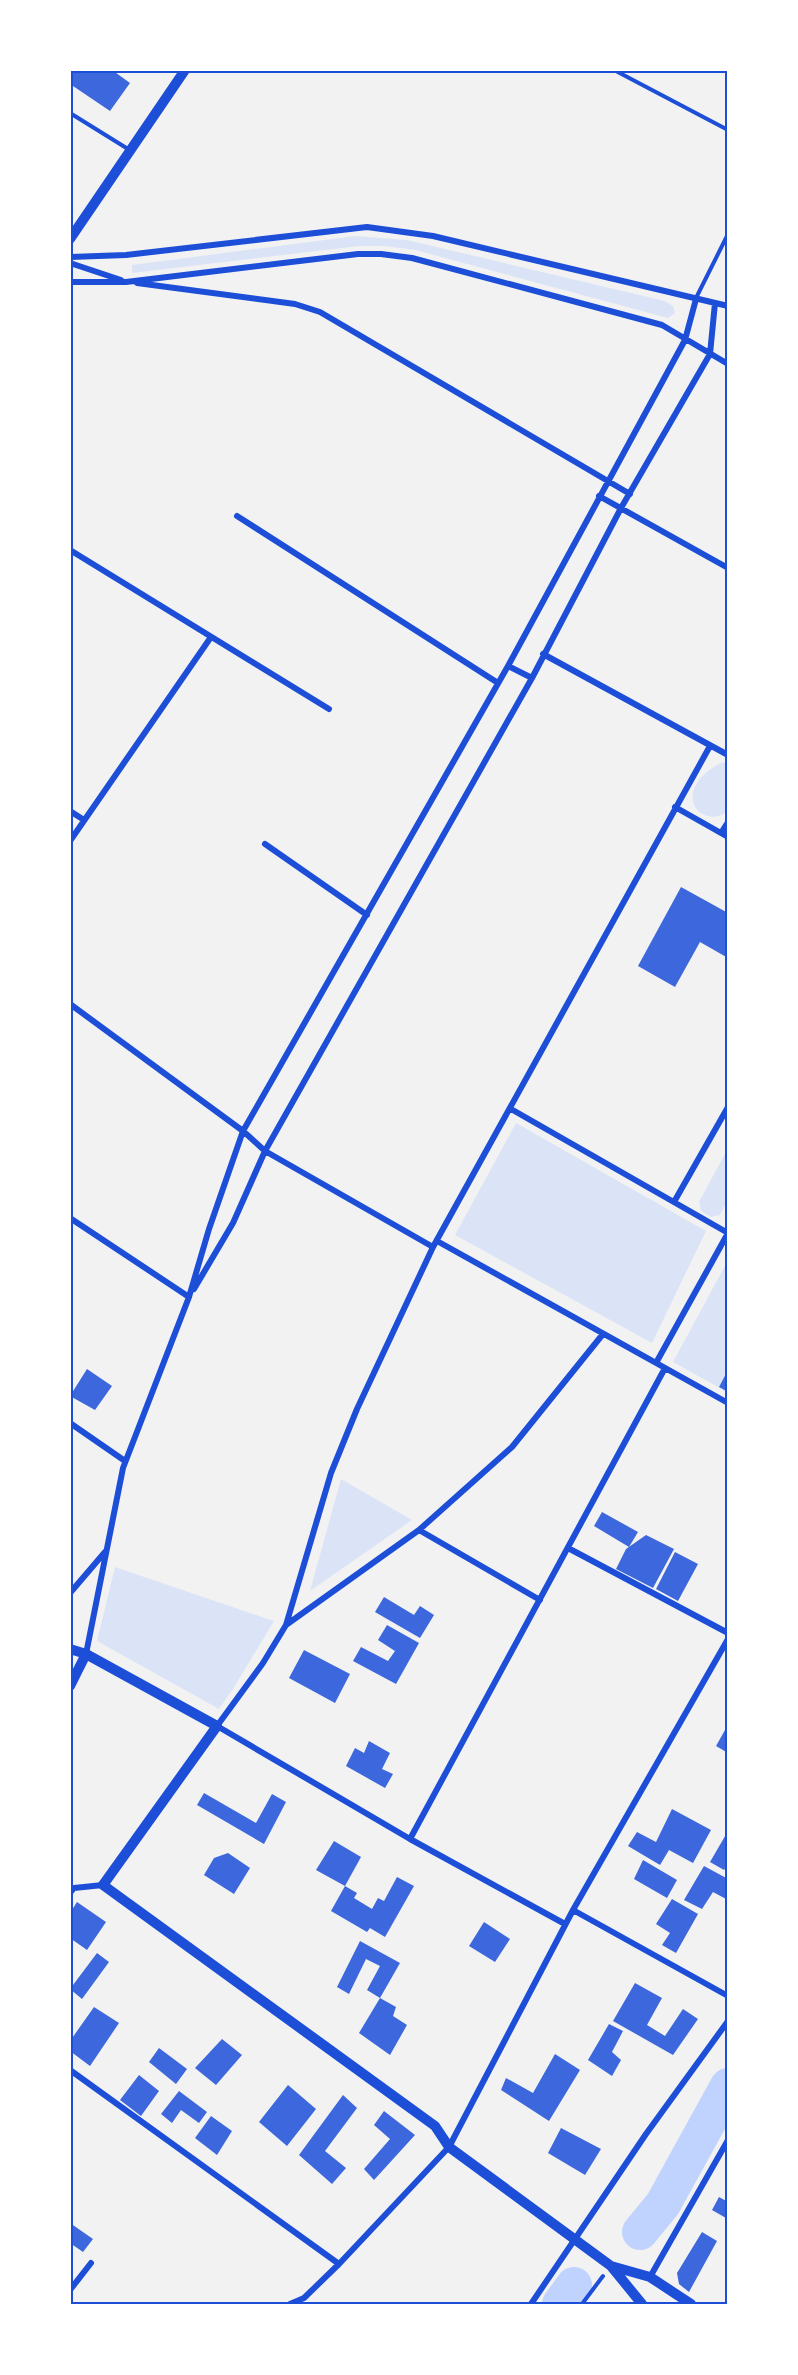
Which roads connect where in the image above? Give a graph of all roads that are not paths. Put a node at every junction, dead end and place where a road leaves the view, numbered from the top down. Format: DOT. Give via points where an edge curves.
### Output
graph roads {
  1 [pos="185,70"];
  2 [pos="614,70"];
  3 [pos="70,113"];
  4 [pos="728,130"];
  5 [pos="131,151"];
  6 [pos="728,234"];
  7 [pos="70,239"];
  8 [pos="70,258"];
  9 [pos="70,262"];
  10 [pos="70,282"];
  11 [pos="126,282"];
  12 [pos="696,299"];
  13 [pos="715,303"];
  14 [pos="728,306"];
  15 [pos="686,340"];
  16 [pos="710,354"];
  17 [pos="728,364"];
  18 [pos="607,480"];
  19 [pos="630,494"];
  20 [pos="599,496"];
  21 [pos="621,508"];
  22 [pos="237,516"];
  23 [pos="70,550"];
  24 [pos="728,568"];
  25 [pos="211,637"];
  26 [pos="543,654"];
  27 [pos="508,666"];
  28 [pos="532,678"];
  29 [pos="498,683"];
  30 [pos="329,709"];
  31 [pos="710,746"];
  32 [pos="728,755"];
  33 [pos="675,807"];
  34 [pos="70,811"];
  35 [pos="84,820"];
  36 [pos="728,822"];
  37 [pos="721,833"];
  38 [pos="728,837"];
  39 [pos="70,841"];
  40 [pos="265,844"];
  41 [pos="367,915"];
  42 [pos="70,1004"];
  43 [pos="728,1107"];
  44 [pos="511,1109"];
  45 [pos="243,1131"];
  46 [pos="265,1151"];
  47 [pos="674,1202"];
  48 [pos="70,1218"];
  49 [pos="728,1233"];
  50 [pos="435,1244"];
  51 [pos="189,1297"];
  52 [pos="603,1334"];
  53 [pos="656,1363"];
  54 [pos="665,1368"];
  55 [pos="728,1403"];
  56 [pos="70,1423"];
  57 [pos="125,1461"];
  58 [pos="419,1530"];
  59 [pos="568,1548"];
  60 [pos="105,1551"];
  61 [pos="70,1593"];
  62 [pos="540,1600"];
  63 [pos="286,1625"];
  64 [pos="728,1633"];
  65 [pos="728,1640"];
  66 [pos="70,1649"];
  67 [pos="86,1654"];
  68 [pos="70,1686"];
  69 [pos="217,1726"];
  70 [pos="410,1839"];
  71 [pos="103,1885"];
  72 [pos="70,1893"];
  73 [pos="573,1910"];
  74 [pos="565,1924"];
  75 [pos="728,1996"];
  76 [pos="728,2021"];
  77 [pos="70,2070"];
  78 [pos="728,2140"];
  79 [pos="448,2147"];
  80 [pos="575,2241"];
  81 [pos="91,2263"];
  82 [pos="339,2264"];
  83 [pos="611,2266"];
  84 [pos="650,2277"];
  85 [pos="70,2290"];
  86 [pos="290,2304"];
  87 [pos="531,2304"];
  88 [pos="642,2304"];
  89 [pos="692,2304"];
  1 -- 5 [label="street"];
  2 -- 4 [label="lane"];
  3 -- 5 [label="lane"];
  5 -- 7 [label="street"];
  6 -- 12 [label="lane"];
  8 -- 12 [label="street" via="368,227 434,236"];
  9 -- 11 [label="street"];
  10 -- 11 [label="street"];
  11 -- 15 [label="street" via="381,254 412,258 662,325"];
  11 -- 18 [label="street" via="295,304 320,312"];
  12 -- 13 [label="street"];
  12 -- 15 [label="street"];
  13 -- 14 [label="street"];
  13 -- 16 [label="street"];
  15 -- 16 [label="street"];
  15 -- 18 [label="street"];
  16 -- 17 [label="street"];
  16 -- 19 [label="street"];
  18 -- 19 [label="street"];
  18 -- 20 [label="street"];
  19 -- 21 [label="street"];
  20 -- 21 [label="street"];
  20 -- 27 [label="street"];
  21 -- 24 [label="street"];
  21 -- 26 [label="street"];
  22 -- 29 [label="street"];
  23 -- 25 [label="street"];
  25 -- 30 [label="street"];
  25 -- 35 [label="street"];
  26 -- 28 [label="street"];
  26 -- 31 [label="street"];
  27 -- 28 [label="street"];
  27 -- 29 [label="street"];
  28 -- 46 [label="street"];
  29 -- 41 [label="street"];
  31 -- 32 [label="street"];
  31 -- 33 [label="street"];
  33 -- 37 [label="street"];
  33 -- 44 [label="street"];
  34 -- 35 [label="street"];
  35 -- 39 [label="street"];
  36 -- 37 [label="street"];
  37 -- 38 [label="street"];
  40 -- 41 [label="street"];
  41 -- 45 [label="street"];
  42 -- 45 [label="street"];
  43 -- 47 [label="street"];
  44 -- 47 [label="street"];
  44 -- 50 [label="street"];
  45 -- 46 [label="street"];
  45 -- 51 [label="street"];
  46 -- 50 [label="street"];
  46 -- 51 [label="street" via="233,1223"];
  47 -- 49 [label="street"];
  48 -- 51 [label="street"];
  49 -- 53 [label="street"];
  50 -- 52 [label="street"];
  50 -- 63 [label="street" via="331,1473"];
  51 -- 57 [label="street"];
  52 -- 53 [label="street"];
  52 -- 58 [label="street" via="512,1447"];
  53 -- 54 [label="street"];
  54 -- 55 [label="street"];
  54 -- 59 [label="street"];
  56 -- 57 [label="street"];
  57 -- 60 [label="street"];
  58 -- 62 [label="street"];
  58 -- 63 [label="street"];
  59 -- 62 [label="street"];
  59 -- 64 [label="street"];
  60 -- 61 [label="street"];
  60 -- 67 [label="street"];
  62 -- 70 [label="street"];
  63 -- 69 [label="street"];
  65 -- 73 [label="street"];
  66 -- 67 [label="street"];
  67 -- 68 [label="street"];
  67 -- 69 [label="street"];
  69 -- 70 [label="street"];
  69 -- 71 [label="street"];
  70 -- 74 [label="street"];
  71 -- 72 [label="street" via="74,1888"];
  71 -- 79 [label="street" via="435,2126"];
  73 -- 74 [label="street"];
  73 -- 75 [label="street"];
  74 -- 79 [label="street"];
  76 -- 80 [label="street"];
  77 -- 82 [label="street"];
  78 -- 84 [label="street"];
  79 -- 80 [label="street"];
  79 -- 82 [label="street"];
  80 -- 83 [label="street"];
  80 -- 87 [label="street"];
  81 -- 85 [label="street"];
  82 -- 86 [label="street" via="304,2298"];
  83 -- 84 [label="street"];
  83 -- 88 [label="street"];
  84 -- 89 [label="street"];
}
